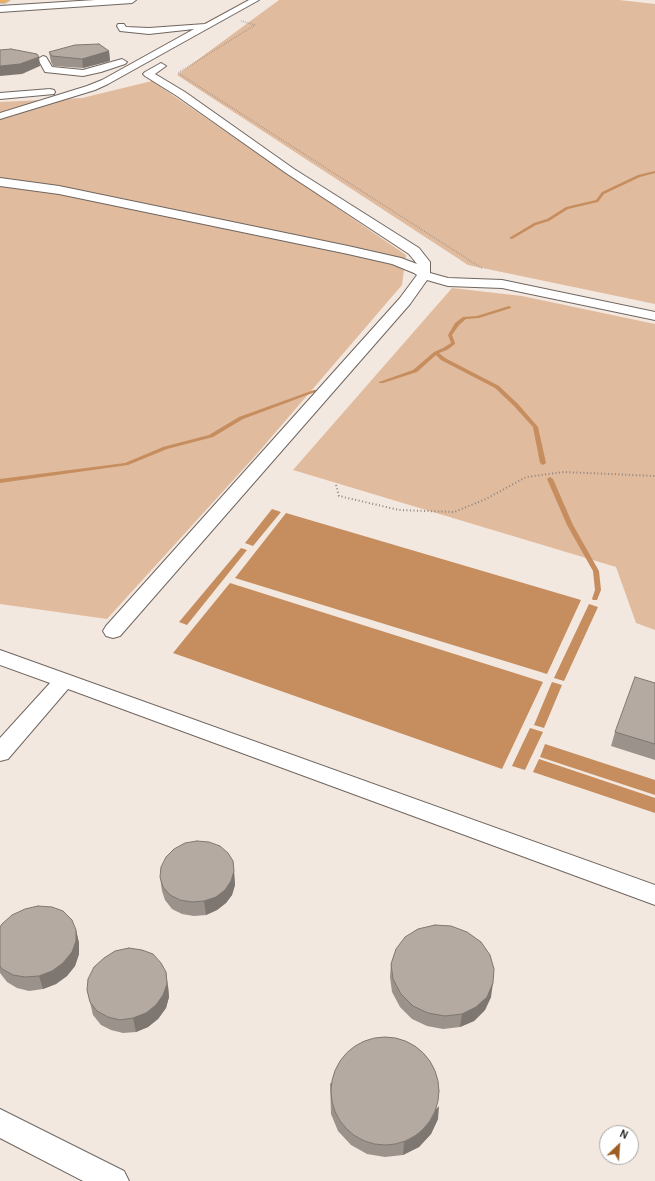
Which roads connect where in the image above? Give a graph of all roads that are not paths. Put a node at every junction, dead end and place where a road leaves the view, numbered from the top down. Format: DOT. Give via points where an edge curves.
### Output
graph roads {
  1 [pos="0,0"];
  2 [pos="5,0"];
  3 [pos="20,0"];
  4 [pos="132,0"];
  5 [pos="255,0"];
  6 [pos="0,8"];
  7 [pos="121,26"];
  8 [pos="209,26"];
  9 [pos="43,59"];
  10 [pos="158,60"];
  11 [pos="69,94"];
  12 [pos="0,96"];
  13 [pos="0,116"];
  14 [pos="0,182"];
  15 [pos="424,275"];
  16 [pos="655,316"];
  17 [pos="113,631"];
  18 [pos="0,657"];
  19 [pos="64,680"];
  20 [pos="0,753"];
  21 [pos="655,895"];
  22 [pos="0,1123"];
  23 [pos="114,1181"];
  1 -- 2 [label="main road"];
  3 -- 6 [label="lane"];
  4 -- 6 [label="lane"];
  5 -- 8 [label="lane"];
  7 -- 8 [label="lane" via="123,29 149,31"];
  8 -- 10 [label="lane"];
  9 -- 10 [label="lane" via="48,70 83,73"];
  10 -- 11 [label="lane"];
  10 -- 15 [label="lane" via="148,74 181,94 290,171 414,251 423,262"];
  11 -- 12 [label="lane" via="44,92"];
  11 -- 13 [label="lane"];
  14 -- 15 [label="lane" via="59,190 348,250 396,261 419,270"];
  15 -- 16 [label="lane" via="448,282 502,284 532,289"];
  15 -- 17 [label="lane" via="405,301"];
  18 -- 19 [label="lane"];
  19 -- 20 [label="lane"];
  19 -- 21 [label="lane"];
  22 -- 23 [label="lane"];
}
